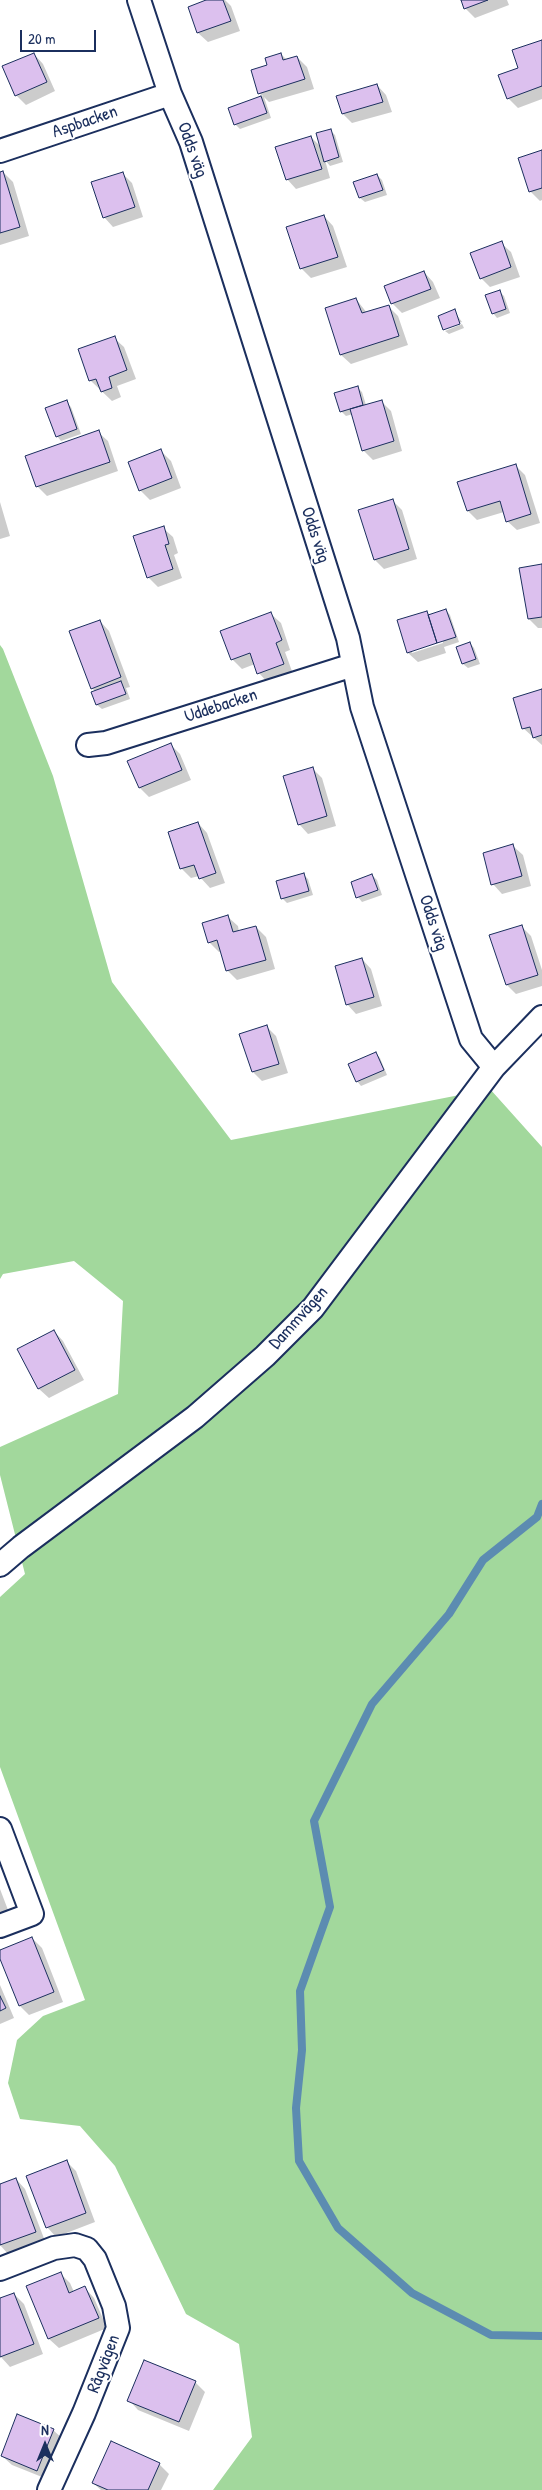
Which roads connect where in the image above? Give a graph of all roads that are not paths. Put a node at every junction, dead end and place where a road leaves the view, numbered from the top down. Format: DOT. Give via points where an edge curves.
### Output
graph roads {
  1 [pos="139,0"];
  2 [pos="170,94"];
  3 [pos="0,151"];
  4 [pos="353,665"];
  5 [pos="88,745"];
  6 [pos="542,1017"];
  7 [pos="494,1067"];
  8 [pos="0,1565"];
  9 [pos="0,1828"];
  10 [pos="0,1926"];
  11 [pos="0,2269"];
  12 [pos="49,2490"];
  1 -- 2 [label="street, Odds väg"];
  2 -- 3 [label="street, Aspbacken"];
  2 -- 4 [label="street, Odds väg" via="191,142 348,638"];
  4 -- 5 [label="street, Uddebacken" via="106,743"];
  4 -- 7 [label="street, Odds väg" via="362,707 471,1040"];
  6 -- 7 [label="street, Dammvägen"];
  7 -- 8 [label="street, Dammvägen" via="313,1308 265,1356 195,1417"];
  9 -- 10 [label="street" via="32,1914"];
  11 -- 12 [label="street, Rågvägen" via="54,2248 75,2245 87,2249 95,2259 114,2306 118,2328"];
}
